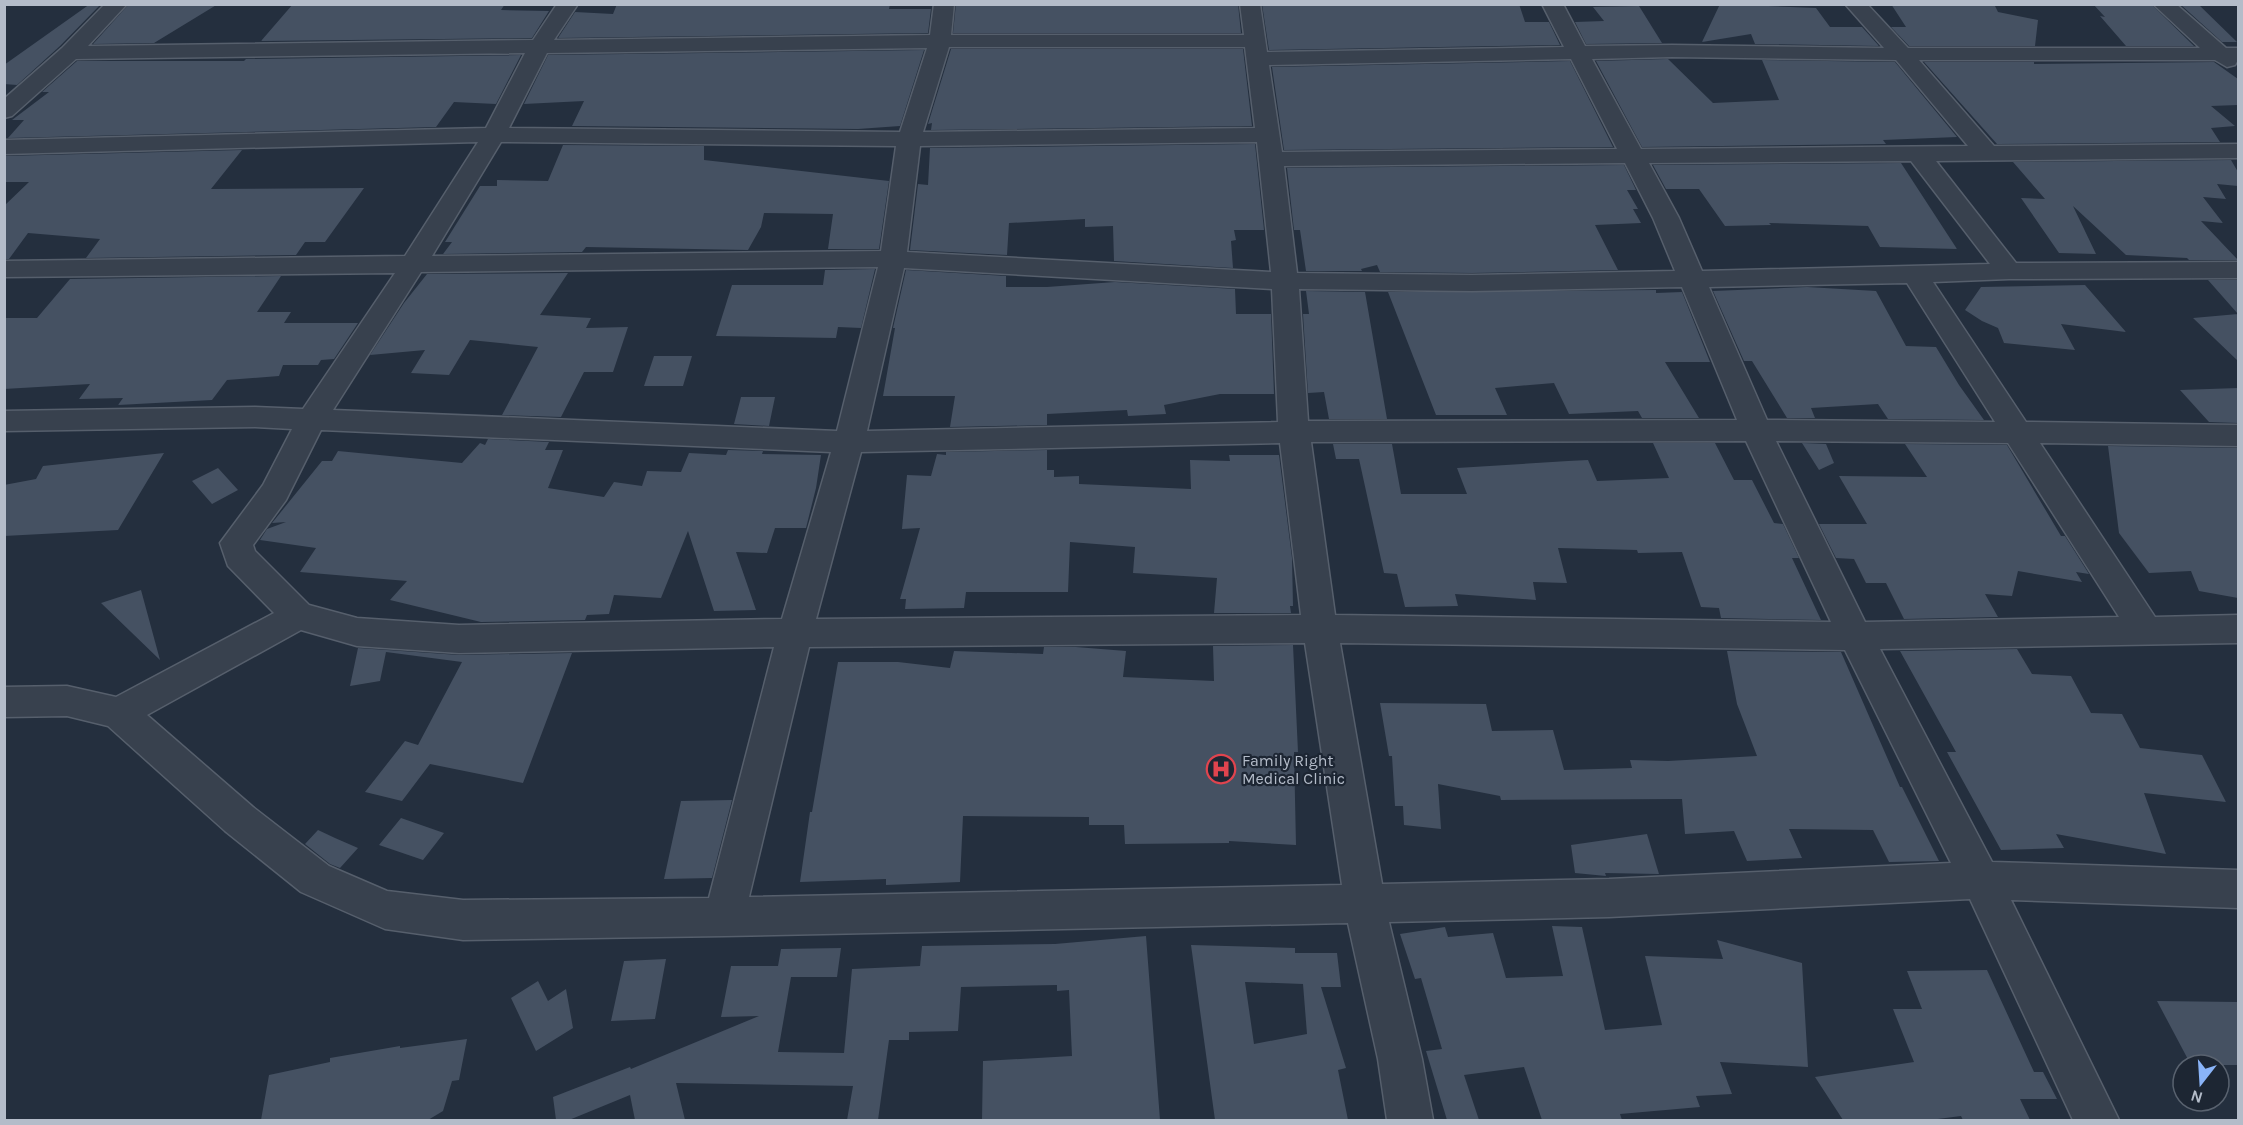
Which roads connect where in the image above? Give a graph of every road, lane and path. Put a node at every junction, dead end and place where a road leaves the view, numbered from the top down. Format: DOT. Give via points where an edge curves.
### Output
graph roads {
  1 [pos="117,4"];
  2 [pos="568,4"];
  3 [pos="944,4"];
  4 [pos="1250,4"];
  5 [pos="1552,4"];
  6 [pos="1856,4"];
  7 [pos="2163,4"];
  8 [pos="940,40"];
  9 [pos="540,45"];
  10 [pos="1255,50"];
  11 [pos="70,53"];
  12 [pos="1901,53"];
  13 [pos="1577,54"];
  14 [pos="2229,54"];
  15 [pos="2238,68"];
  16 [pos="4,111"];
  17 [pos="494,135"];
  18 [pos="909,140"];
  19 [pos="4,147"];
  20 [pos="1270,147"];
  21 [pos="2238,151"];
  22 [pos="1918,153"];
  23 [pos="1987,153"];
  24 [pos="1634,157"];
  25 [pos="893,259"];
  26 [pos="413,265"];
  27 [pos="4,269"];
  28 [pos="2238,270"];
  29 [pos="2009,271"];
  30 [pos="1915,275"];
  31 [pos="1693,278"];
  32 [pos="1285,281"];
  33 [pos="312,419"];
  34 [pos="4,421"];
  35 [pos="1756,430"];
  36 [pos="1294,432"];
  37 [pos="2019,434"];
  38 [pos="2238,435"];
  39 [pos="849,442"];
  40 [pos="298,616"];
  41 [pos="1320,629"];
  42 [pos="2238,629"];
  43 [pos="2145,630"];
  44 [pos="795,633"];
  45 [pos="1855,636"];
  46 [pos="4,702"];
  47 [pos="120,713"];
  48 [pos="1981,880"];
  49 [pos="2238,889"];
  50 [pos="1365,905"];
  51 [pos="724,917"];
  52 [pos="1410,1120"];
  53 [pos="2096,1120"];
  1 -- 11 [label="street"];
  2 -- 9 [label="street"];
  3 -- 8 [label="street"];
  4 -- 10 [label="street"];
  5 -- 13 [label="street"];
  6 -- 12 [label="street"];
  7 -- 14 [label="street"];
  8 -- 9 [label="street"];
  8 -- 10 [label="street"];
  8 -- 18 [label="street"];
  9 -- 11 [label="street"];
  9 -- 17 [label="street"];
  10 -- 13 [label="street"];
  10 -- 20 [label="street"];
  11 -- 16 [label="street"];
  12 -- 13 [label="street"];
  12 -- 14 [label="street"];
  12 -- 23 [label="street"];
  13 -- 24 [label="street"];
  14 -- 15 [label="street"];
  17 -- 18 [label="street"];
  17 -- 19 [label="street"];
  17 -- 26 [label="street"];
  18 -- 20 [label="street"];
  18 -- 25 [label="street"];
  20 -- 24 [label="street" via="1446,156"];
  20 -- 32 [label="street"];
  21 -- 23 [label="street"];
  22 -- 23 [label="street"];
  22 -- 24 [label="street"];
  22 -- 29 [label="street"];
  24 -- 31 [label="street"];
  25 -- 26 [label="street"];
  25 -- 32 [label="street"];
  25 -- 39 [label="street"];
  26 -- 27 [label="street"];
  26 -- 33 [label="street"];
  28 -- 29 [label="street"];
  29 -- 30 [label="street"];
  30 -- 31 [label="street"];
  30 -- 37 [label="street"];
  31 -- 32 [label="street" via="1472,283"];
  31 -- 35 [label="street"];
  32 -- 36 [label="street"];
  33 -- 34 [label="street"];
  33 -- 39 [label="street"];
  33 -- 40 [label="street" via="275,492 236,543 240,557"];
  35 -- 36 [label="street"];
  35 -- 37 [label="street"];
  35 -- 45 [label="street"];
  36 -- 39 [label="street"];
  36 -- 41 [label="street"];
  37 -- 38 [label="street"];
  37 -- 43 [label="street"];
  39 -- 44 [label="street"];
  40 -- 44 [label="street" via="357,632 459,639"];
  40 -- 47 [label="street"];
  41 -- 44 [label="street"];
  41 -- 45 [label="street"];
  41 -- 50 [label="street"];
  42 -- 43 [label="street"];
  43 -- 45 [label="street"];
  44 -- 51 [label="street"];
  45 -- 48 [label="street"];
  46 -- 47 [label="street" via="67,701"];
  47 -- 51 [label="street" via="239,819 315,879 385,910 463,920"];
  48 -- 49 [label="street"];
  48 -- 50 [label="street"];
  48 -- 53 [label="street"];
  50 -- 51 [label="street"];
  50 -- 52 [label="street"];
}
